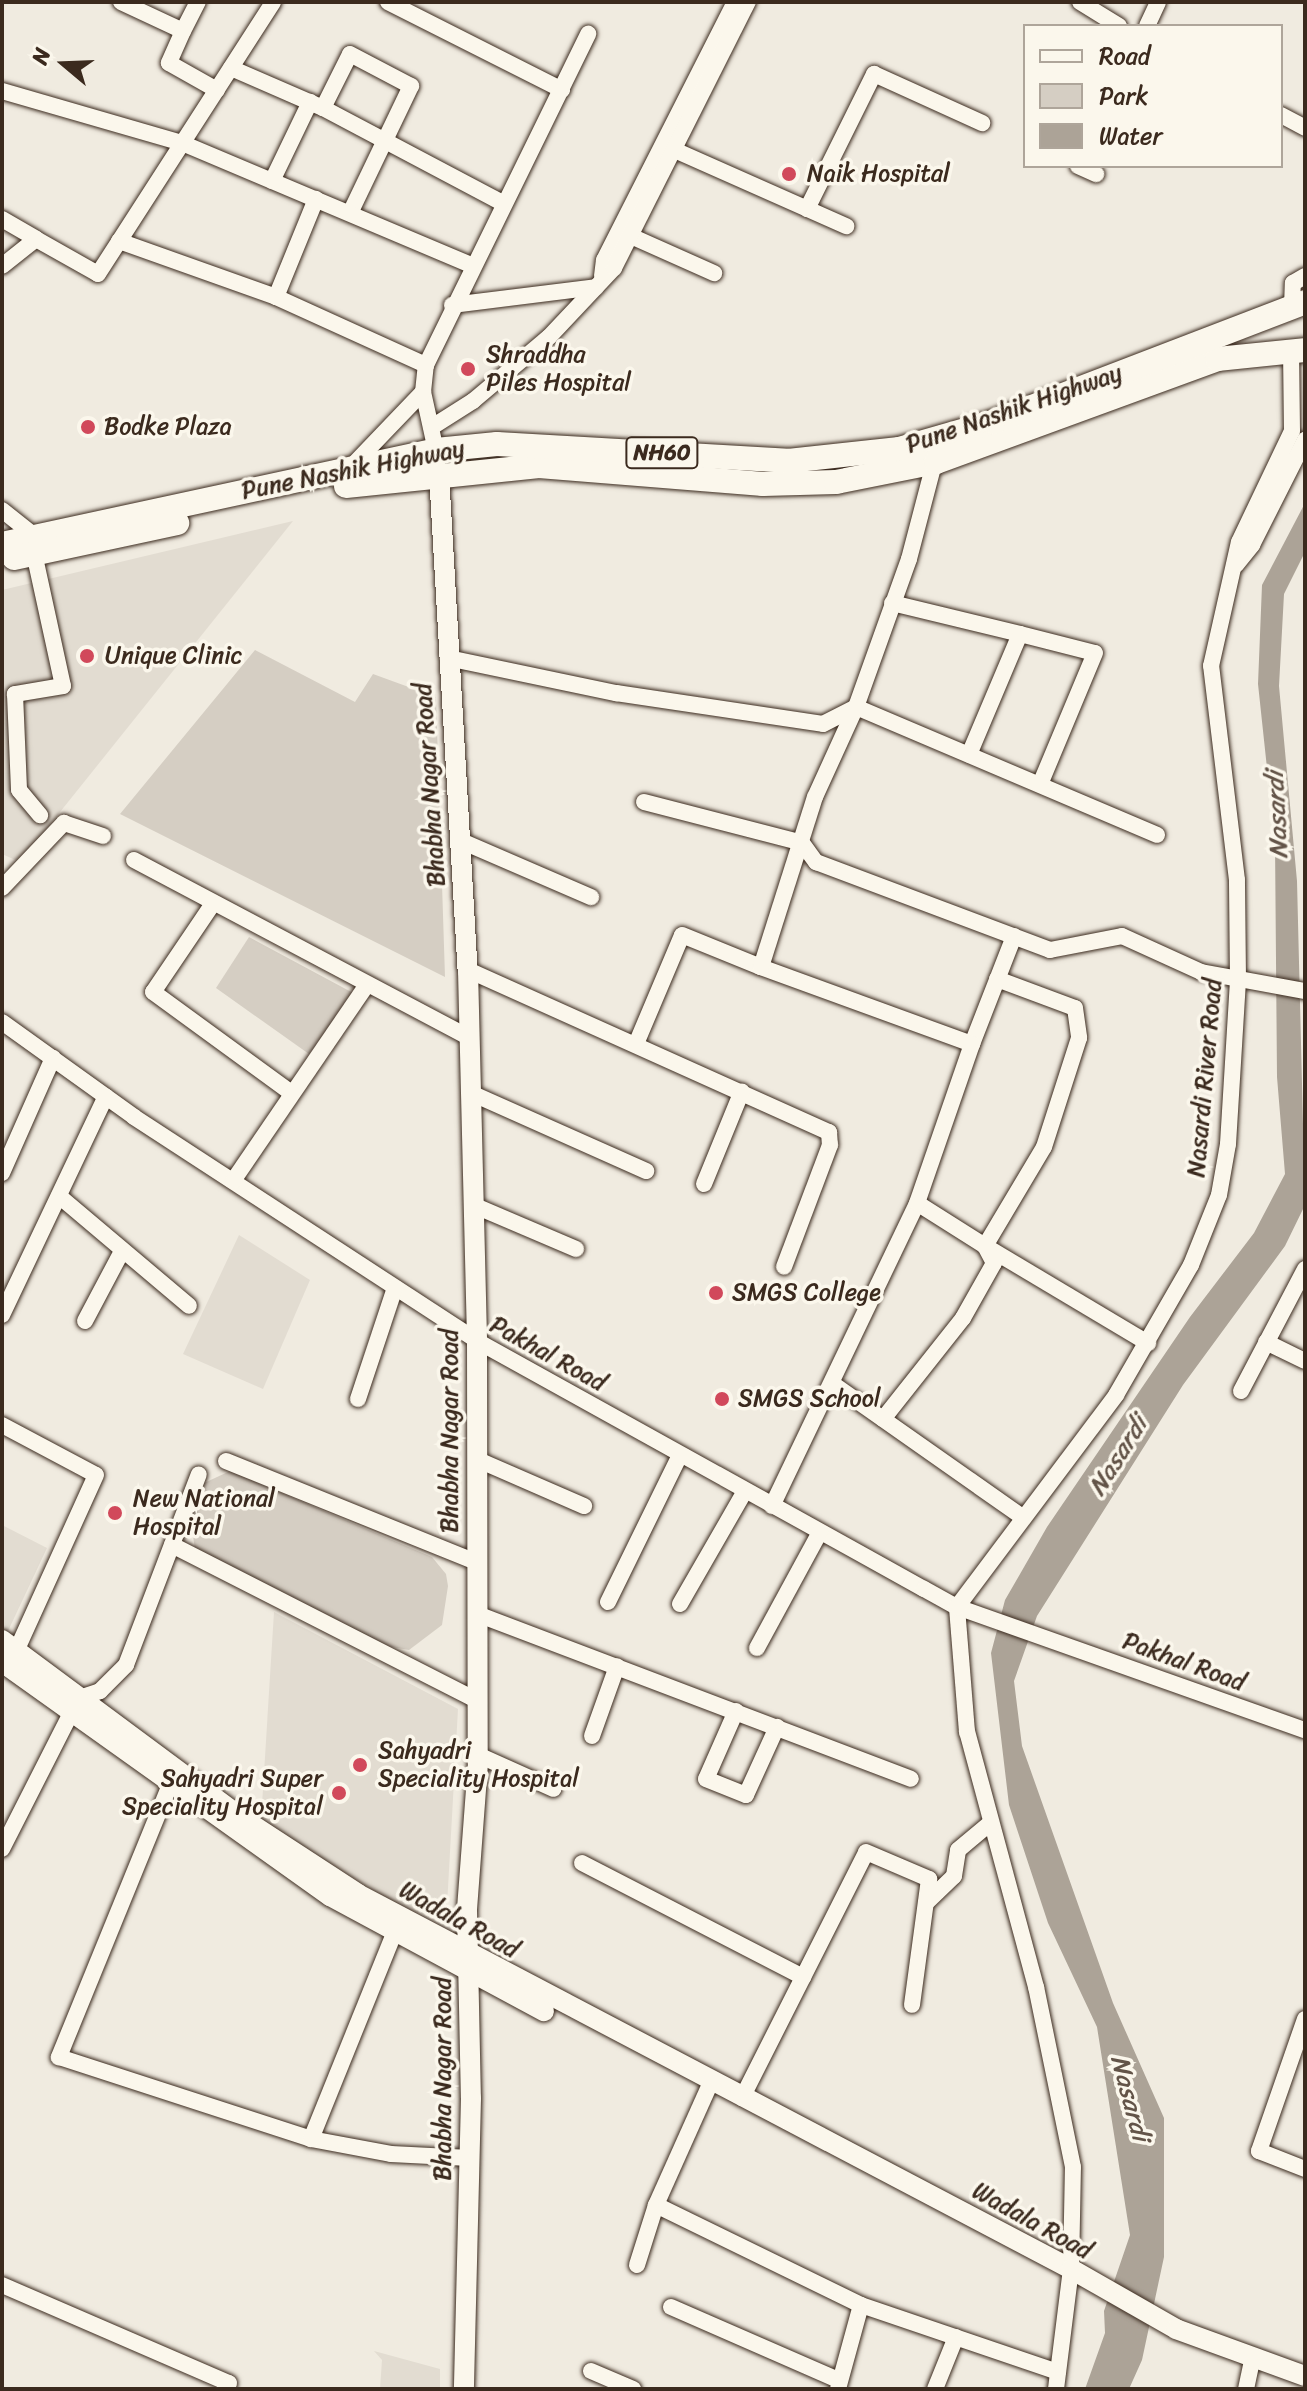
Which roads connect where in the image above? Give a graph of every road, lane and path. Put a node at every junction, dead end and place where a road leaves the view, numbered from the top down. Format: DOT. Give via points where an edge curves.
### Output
graph roads {
  1 [pos="121,2"];
  2 [pos="198,2"];
  3 [pos="273,2"];
  4 [pos="388,2"];
  5 [pos="735,2"];
  6 [pos="748,2"];
  7 [pos="1080,2"];
  8 [pos="1158,2"];
  9 [pos="1116,24"];
  10 [pos="1148,24"];
  11 [pos="183,31"];
  12 [pos="588,34"];
  13 [pos="720,48"];
  14 [pos="231,68"];
  15 [pos="217,90"];
  16 [pos="562,90"];
  17 [pos="2,91"];
  18 [pos="316,105"];
  19 [pos="1283,116"];
  20 [pos="1303,121"];
  21 [pos="982,123"];
  22 [pos="385,139"];
  23 [pos="182,143"];
  24 [pos="671,148"];
  25 [pos="1082,168"];
  26 [pos="1096,174"];
  27 [pos="272,181"];
  28 [pos="316,199"];
  29 [pos="504,204"];
  30 [pos="807,209"];
  31 [pos="351,211"];
  32 [pos="2,219"];
  33 [pos="846,226"];
  34 [pos="633,237"];
  35 [pos="36,239"];
  36 [pos="119,241"];
  37 [pos="2,266"];
  38 [pos="473,266"];
  39 [pos="714,273"];
  40 [pos="1305,276"];
  41 [pos="599,281"];
  42 [pos="276,297"];
  43 [pos="452,305"];
  44 [pos="1298,305"];
  45 [pos="1298,350"];
  46 [pos="426,365"];
  47 [pos="423,392"];
  48 [pos="1305,440"];
  49 [pos="436,450"];
  50 [pos="936,450"];
  51 [pos="350,468"];
  52 [pos="2,510"];
  53 [pos="2,544"];
  54 [pos="35,545"];
  55 [pos="2,560"];
  56 [pos="1230,573"];
  57 [pos="892,603"];
  58 [pos="1020,634"];
  59 [pos="448,658"];
  60 [pos="856,707"];
  61 [pos="969,755"];
  62 [pos="1041,782"];
  63 [pos="644,802"];
  64 [pos="40,815"];
  65 [pos="1157,835"];
  66 [pos="103,836"];
  67 [pos="459,840"];
  68 [pos="802,843"];
  69 [pos="134,860"];
  70 [pos="2,888"];
  71 [pos="591,897"];
  72 [pos="212,905"];
  73 [pos="1014,936"];
  74 [pos="761,967"];
  75 [pos="468,970"];
  76 [pos="997,979"];
  77 [pos="1247,981"];
  78 [pos="366,986"];
  79 [pos="1305,991"];
  80 [pos="2,1022"];
  81 [pos="469,1037"];
  82 [pos="636,1044"];
  83 [pos="972,1044"];
  84 [pos="53,1058"];
  85 [pos="742,1091"];
  86 [pos="290,1092"];
  87 [pos="471,1093"];
  88 [pos="106,1096"];
  89 [pos="646,1171"];
  90 [pos="2,1173"];
  91 [pos="233,1181"];
  92 [pos="704,1184"];
  93 [pos="59,1196"];
  94 [pos="917,1203"];
  95 [pos="473,1205"];
  96 [pos="985,1246"];
  97 [pos="576,1249"];
  98 [pos="122,1251"];
  99 [pos="784,1267"];
  100 [pos="1305,1269"];
  101 [pos="395,1288"];
  102 [pos="189,1306"];
  103 [pos="2,1315"];
  104 [pos="85,1321"];
  105 [pos="477,1341"];
  106 [pos="1266,1342"];
  107 [pos="1148,1343"];
  108 [pos="1305,1361"];
  109 [pos="833,1384"];
  110 [pos="1241,1391"];
  111 [pos="358,1399"];
  112 [pos="883,1419"];
  113 [pos="2,1425"];
  114 [pos="680,1455"];
  115 [pos="476,1459"];
  116 [pos="226,1461"];
  117 [pos="199,1474"];
  118 [pos="745,1491"];
  119 [pos="584,1506"];
  120 [pos="772,1506"];
  121 [pos="1022,1517"];
  122 [pos="820,1532"];
  123 [pos="172,1545"];
  124 [pos="476,1562"];
  125 [pos="608,1602"];
  126 [pos="680,1604"];
  127 [pos="965,1610"];
  128 [pos="477,1614"];
  129 [pos="757,1648"];
  130 [pos="7,1650"];
  131 [pos="617,1666"];
  132 [pos="476,1700"];
  133 [pos="77,1704"];
  134 [pos="736,1711"];
  135 [pos="777,1727"];
  136 [pos="1305,1730"];
  137 [pos="592,1736"];
  138 [pos="476,1754"];
  139 [pos="173,1777"];
  140 [pos="911,1779"];
  141 [pos="554,1789"];
  142 [pos="989,1824"];
  143 [pos="2,1849"];
  144 [pos="582,1863"];
  145 [pos="926,1903"];
  146 [pos="394,1934"];
  147 [pos="469,1964"];
  148 [pos="803,1977"];
  149 [pos="912,2005"];
  150 [pos="1305,2019"];
  151 [pos="1298,2071"];
  152 [pos="708,2088"];
  153 [pos="742,2098"];
  154 [pos="311,2139"];
  155 [pos="470,2158"];
  156 [pos="1305,2169"];
  157 [pos="656,2205"];
  158 [pos="637,2265"];
  159 [pos="1076,2277"];
  160 [pos="2,2285"];
  161 [pos="861,2305"];
  162 [pos="671,2307"];
  163 [pos="956,2337"];
  164 [pos="1253,2357"];
  165 [pos="591,2371"];
  166 [pos="1058,2372"];
  167 [pos="1305,2376"];
  168 [pos="839,2385"];
  169 [pos="227,2389"];
  170 [pos="464,2389"];
  171 [pos="633,2389"];
  172 [pos="935,2389"];
  173 [pos="1056,2389"];
  174 [pos="1246,2389"];
  1 -- 11 [label="street"];
  2 -- 11 [label="street"];
  3 -- 14 [label="street"];
  4 -- 16 [label="street"];
  5 -- 13 [label="street"];
  6 -- 13 [label="street"];
  7 -- 9 [label="street"];
  8 -- 10 [label="street"];
  11 -- 15 [label="street" via="169,63"];
  12 -- 16 [label="street"];
  13 -- 24 [label="street"];
  14 -- 15 [label="street"];
  14 -- 18 [label="street"];
  15 -- 23 [label="street"];
  16 -- 29 [label="street"];
  17 -- 23 [label="street"];
  18 -- 22 [label="street"];
  18 -- 22 [label="street" via="350,54 411,86"];
  18 -- 27 [label="street"];
  19 -- 20 [label="street"];
  21 -- 30 [label="street" via="874,74"];
  22 -- 29 [label="street"];
  22 -- 31 [label="street"];
  23 -- 27 [label="street"];
  23 -- 36 [label="street"];
  24 -- 30 [label="street"];
  24 -- 34 [label="street"];
  24 -- 41 [label="street" via="604,260"];
  25 -- 26 [label="street"];
  27 -- 28 [label="street"];
  28 -- 31 [label="street"];
  28 -- 42 [label="street"];
  29 -- 38 [label="street"];
  30 -- 33 [label="street"];
  31 -- 38 [label="street"];
  32 -- 35 [label="street"];
  34 -- 39 [label="street"];
  34 -- 41 [label="street"];
  35 -- 36 [label="street" via="98,274"];
  35 -- 37 [label="street"];
  36 -- 42 [label="street"];
  38 -- 43 [label="street"];
  40 -- 44 [label="street" via="1293,283"];
  41 -- 43 [label="street"];
  41 -- 49 [label="street" via="549,337 473,401"];
  42 -- 46 [label="street"];
  43 -- 46 [label="street"];
  44 -- 50 [label="highway, Pune Nashik Highway / NH60"];
  45 -- 50 [label="highway, NH60" via="1194,366"];
  45 -- 56 [label="street, Nasardi River Road" via="1292,431 1239,542"];
  46 -- 47 [label="street"];
  47 -- 49 [label="street"];
  47 -- 51 [label="street"];
  48 -- 56 [label="street" via="1252,545"];
  49 -- 50 [label="highway, NH60" via="539,466 763,484 836,482"];
  49 -- 51 [label="highway, Pune Nashik Highway / NH60"];
  49 -- 54 [label="highway, NH60" via="374,480"];
  49 -- 59 [label="main road, Bhabha Nagar Road"];
  50 -- 57 [label="street"];
  51 -- 54 [label="highway, Pune Nashik Highway / NH60"];
  52 -- 54 [label="street"];
  53 -- 54 [label="highway, Pune Nashik Highway / NH60"];
  54 -- 55 [label="highway, NH60"];
  54 -- 64 [label="street" via="63,686 15,694 19,790"];
  56 -- 77 [label="street, Nasardi River Road" via="1213,643 1211,687"];
  57 -- 58 [label="street"];
  57 -- 60 [label="street"];
  58 -- 61 [label="street"];
  58 -- 62 [label="street" via="1095,653"];
  59 -- 60 [label="street" via="616,693 823,724"];
  59 -- 67 [label="main road, Bhabha Nagar Road"];
  60 -- 61 [label="street"];
  60 -- 68 [label="street" via="815,797"];
  61 -- 62 [label="street"];
  62 -- 65 [label="street"];
  63 -- 68 [label="street"];
  66 -- 70 [label="street" via="64,823"];
  67 -- 71 [label="street"];
  67 -- 75 [label="main road, Bhabha Nagar Road"];
  68 -- 73 [label="street" via="816,862"];
  68 -- 74 [label="street"];
  69 -- 72 [label="street"];
  72 -- 78 [label="street"];
  72 -- 86 [label="street" via="153,992"];
  73 -- 76 [label="street"];
  73 -- 77 [label="street" via="1050,950 1122,936 1168,960"];
  74 -- 82 [label="street" via="682,935"];
  74 -- 83 [label="street"];
  75 -- 81 [label="main road, Bhabha Nagar Road"];
  75 -- 82 [label="street"];
  76 -- 83 [label="street"];
  76 -- 96 [label="street" via="1075,1008 1079,1038 1044,1147"];
  77 -- 79 [label="street"];
  77 -- 107 [label="street, Nasardi River Road" via="1219,1195 1191,1265"];
  78 -- 81 [label="street"];
  78 -- 86 [label="street"];
  80 -- 84 [label="street, Pakhal Road"];
  81 -- 87 [label="main road, Bhabha Nagar Road"];
  82 -- 85 [label="street"];
  83 -- 94 [label="street"];
  84 -- 88 [label="street, Pakhal Road"];
  84 -- 90 [label="street"];
  85 -- 92 [label="street"];
  85 -- 99 [label="street" via="829,1132 830,1145"];
  86 -- 91 [label="street"];
  87 -- 89 [label="street"];
  87 -- 95 [label="main road, Bhabha Nagar Road"];
  88 -- 91 [label="street, Pakhal Road"];
  88 -- 93 [label="street"];
  91 -- 101 [label="street, Pakhal Road"];
  93 -- 98 [label="street"];
  93 -- 103 [label="street"];
  94 -- 96 [label="street"];
  94 -- 109 [label="street"];
  95 -- 97 [label="street"];
  95 -- 105 [label="main road, Bhabha Nagar Road"];
  96 -- 107 [label="street"];
  96 -- 112 [label="street" via="994,1263 963,1318"];
  98 -- 102 [label="street"];
  98 -- 104 [label="street"];
  100 -- 106 [label="street"];
  101 -- 105 [label="street, Pakhal Road"];
  101 -- 111 [label="street"];
  105 -- 114 [label="street, Pakhal Road"];
  105 -- 115 [label="main road, Bhabha Nagar Road"];
  106 -- 108 [label="street"];
  106 -- 110 [label="street"];
  107 -- 121 [label="street, Nasardi River Road" via="1116,1395"];
  109 -- 112 [label="street"];
  109 -- 120 [label="street"];
  112 -- 121 [label="street"];
  113 -- 130 [label="street" via="96,1475"];
  114 -- 118 [label="street, Pakhal Road"];
  114 -- 125 [label="street"];
  115 -- 119 [label="street"];
  115 -- 124 [label="main road, Bhabha Nagar Road"];
  116 -- 124 [label="street"];
  117 -- 123 [label="street"];
  118 -- 120 [label="street, Pakhal Road"];
  118 -- 126 [label="street"];
  120 -- 122 [label="street, Pakhal Road"];
  121 -- 127 [label="street, Nasardi River Road"];
  122 -- 127 [label="street, Pakhal Road"];
  122 -- 129 [label="street"];
  123 -- 132 [label="street"];
  123 -- 133 [label="street" via="126,1665 100,1691"];
  124 -- 128 [label="main road, Bhabha Nagar Road"];
  127 -- 136 [label="street, Pakhal Road"];
  127 -- 142 [label="street" via="967,1732"];
  128 -- 131 [label="street"];
  128 -- 132 [label="main road, Bhabha Nagar Road"];
  130 -- 133 [label="main road, Wadala Road"];
  131 -- 134 [label="street"];
  131 -- 137 [label="street"];
  132 -- 138 [label="main road, Bhabha Nagar Road"];
  133 -- 139 [label="main road, Wadala Road"];
  133 -- 143 [label="street"];
  134 -- 135 [label="street"];
  134 -- 135 [label="street" via="706,1779 746,1795"];
  135 -- 140 [label="street"];
  138 -- 141 [label="street"];
  138 -- 147 [label="main road, Bhabha Nagar Road"];
  139 -- 146 [label="main road, Wadala Road" via="297,1874"];
  139 -- 147 [label="main road, Wadala Road"];
  139 -- 154 [label="street" via="59,2057"];
  142 -- 145 [label="street" via="958,1850 954,1876"];
  142 -- 159 [label="street" via="1036,1987 1073,2167"];
  144 -- 148 [label="street"];
  145 -- 148 [label="street" via="929,1879 866,1852"];
  145 -- 149 [label="street"];
  146 -- 147 [label="main road, Wadala Road"];
  146 -- 154 [label="street"];
  147 -- 152 [label="main road, Wadala Road"];
  147 -- 155 [label="main road, Bhabha Nagar Road"];
  148 -- 153 [label="street"];
  150 -- 151 [label="street"];
  151 -- 156 [label="street" via="1259,2151"];
  152 -- 153 [label="main road, Wadala Road"];
  152 -- 157 [label="street"];
  152 -- 159 [label="main road, Wadala Road"];
  153 -- 159 [label="main road, Wadala Road"];
  154 -- 155 [label="street" via="391,2154"];
  155 -- 170 [label="main road, Bhabha Nagar Road"];
  157 -- 158 [label="street"];
  157 -- 161 [label="street"];
  159 -- 164 [label="main road" via="1176,2329"];
  159 -- 166 [label="street"];
  160 -- 169 [label="street" via="229,2383"];
  161 -- 163 [label="street"];
  161 -- 168 [label="street"];
  162 -- 168 [label="street"];
  163 -- 166 [label="street"];
  163 -- 172 [label="street"];
  164 -- 167 [label="main road"];
  164 -- 174 [label="street"];
  165 -- 171 [label="street"];
  166 -- 173 [label="street"];
}
